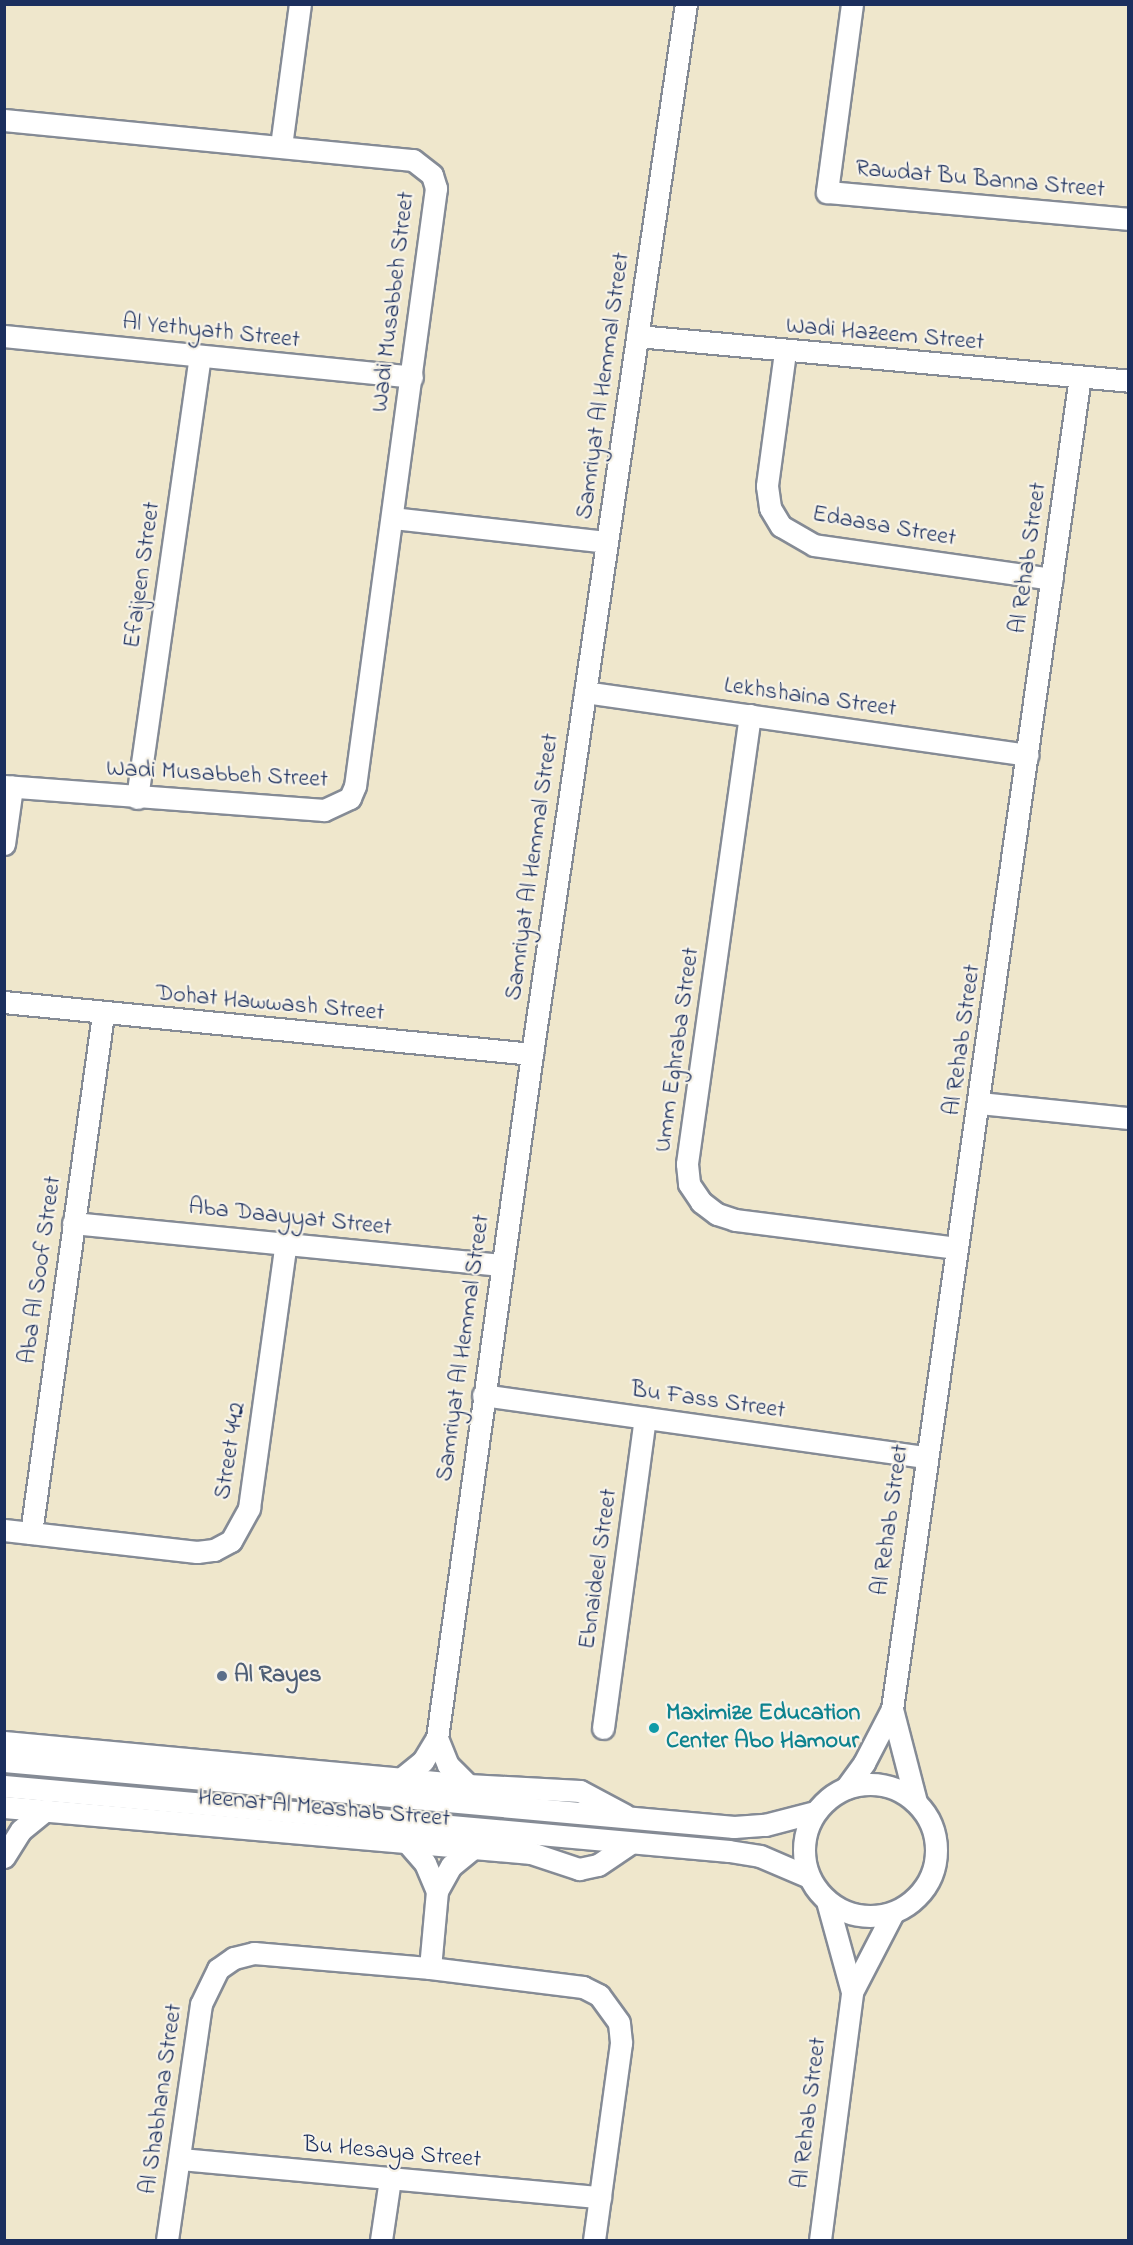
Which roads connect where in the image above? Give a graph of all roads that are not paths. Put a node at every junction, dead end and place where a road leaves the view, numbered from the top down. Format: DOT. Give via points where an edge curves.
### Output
graph roads {
  1 [pos="300,4"];
  2 [pos="686,4"];
  3 [pos="852,4"];
  4 [pos="4,120"];
  5 [pos="281,147"];
  6 [pos="1128,219"];
  7 [pos="4,336"];
  8 [pos="637,336"];
  9 [pos="785,352"];
  10 [pos="200,358"];
  11 [pos="1080,376"];
  12 [pos="412,377"];
  13 [pos="1128,381"];
  14 [pos="393,518"];
  15 [pos="607,542"];
  16 [pos="1052,579"];
  17 [pos="585,692"];
  18 [pos="750,715"];
  19 [pos="1028,755"];
  20 [pos="8,786"];
  21 [pos="137,798"];
  22 [pos="4,844"];
  23 [pos="4,1002"];
  24 [pos="103,1014"];
  25 [pos="532,1054"];
  26 [pos="980,1103"];
  27 [pos="1128,1118"];
  28 [pos="73,1223"];
  29 [pos="286,1243"];
  30 [pos="956,1248"];
  31 [pos="501,1266"];
  32 [pos="483,1395"];
  33 [pos="645,1418"];
  34 [pos="926,1457"];
  35 [pos="4,1530"];
  36 [pos="32,1533"];
  37 [pos="892,1709"];
  38 [pos="603,1728"];
  39 [pos="437,1738"];
  40 [pos="4,1742"];
  41 [pos="4,1761"];
  42 [pos="402,1778"];
  43 [pos="468,1785"];
  44 [pos="4,1786"];
  45 [pos="846,1788"];
  46 [pos="916,1802"];
  47 [pos="4,1807"];
  48 [pos="45,1810"];
  49 [pos="815,1812"];
  50 [pos="628,1817"];
  51 [pos="405,1840"];
  52 [pos="629,1844"];
  53 [pos="473,1848"];
  54 [pos="4,1856"];
  55 [pos="809,1877"];
  56 [pos="437,1891"];
  57 [pos="827,1902"];
  58 [pos="893,1913"];
  59 [pos="430,1968"];
  60 [pos="852,1992"];
  61 [pos="180,2158"];
  62 [pos="390,2179"];
  63 [pos="600,2197"];
  64 [pos="167,2241"];
  65 [pos="381,2241"];
  66 [pos="594,2241"];
  67 [pos="820,2241"];
  1 -- 5 [label="street"];
  2 -- 8 [label="street, Samriyat Al Hemmal Street"];
  3 -- 6 [label="street, Rawdat Bu Banna Street" via="827,192"];
  4 -- 5 [label="street, Wadi Musabbeh Street"];
  5 -- 12 [label="street, Wadi Musabbeh Street" via="413,160 432,175 436,188"];
  7 -- 10 [label="street, Al Yethyath Street"];
  8 -- 9 [label="street, Wadi Hazeem Street"];
  8 -- 15 [label="street, Samriyat Al Hemmal Street"];
  9 -- 11 [label="street, Wadi Hazeem Street"];
  9 -- 16 [label="street, Edaasa Street" via="767,486 770,508 781,526 814,545"];
  10 -- 12 [label="street, Al Yethyath Street"];
  10 -- 21 [label="street, Efaijeen Street"];
  11 -- 13 [label="street, Wadi Hazeem Street"];
  11 -- 16 [label="street, Al Rehab Street"];
  12 -- 14 [label="street, Wadi Musabbeh Street"];
  14 -- 15 [label="street"];
  14 -- 21 [label="street, Wadi Musabbeh Street" via="356,786 350,798 324,810"];
  15 -- 17 [label="street, Samriyat Al Hemmal Street"];
  16 -- 19 [label="street, Al Rehab Street"];
  17 -- 18 [label="street, Lekhshaina Street"];
  17 -- 25 [label="street, Samriyat Al Hemmal Street"];
  18 -- 19 [label="street, Lekhshaina Street"];
  18 -- 30 [label="street, Umm Eghraba Street" via="687,1164 689,1184 701,1202 717,1214 735,1220"];
  19 -- 26 [label="street, Al Rehab Street"];
  20 -- 21 [label="street, Wadi Musabbeh Street"];
  20 -- 22 [label="street, Wadi Musabbeh Street"];
  23 -- 24 [label="street, Dohat Hawwash Street"];
  24 -- 25 [label="street, Dohat Hawwash Street"];
  24 -- 28 [label="street, Aba Al Soof Street"];
  25 -- 31 [label="street, Samriyat Al Hemmal Street"];
  26 -- 27 [label="street"];
  26 -- 30 [label="street, Al Rehab Street"];
  28 -- 29 [label="street, Aba Daayyat Street"];
  28 -- 36 [label="street, Aba Al Soof Street"];
  29 -- 31 [label="street, Aba Daayyat Street"];
  29 -- 36 [label="street, Street 442" via="249,1508 231,1541 214,1550 197,1552"];
  30 -- 34 [label="street, Al Rehab Street"];
  31 -- 32 [label="street, Samriyat Al Hemmal Street"];
  32 -- 33 [label="street, Bu Fass Street"];
  32 -- 39 [label="street, Samriyat Al Hemmal Street"];
  33 -- 34 [label="street, Bu Fass Street"];
  33 -- 38 [label="street, Ebnaideel Street"];
  34 -- 37 [label="street, Al Rehab Street"];
  35 -- 36 [label="street, Street 442"];
  37 -- 45 [label="street, Al Rehab Street"];
  37 -- 46 [label="street, Al Rehab Street"];
  39 -- 42 [label="street, Samriyat Al Hemmal Street" via="423,1761"];
  39 -- 43 [label="street" via="448,1765"];
  40 -- 42 [label="street, Heenat Al Meashab Street"];
  41 -- 50 [label="street, Heenat Al Meashab Street"];
  42 -- 43 [label="street, Heenat Al Meashab Street"];
  43 -- 50 [label="street, Heenat Al Meashab Street" via="580,1791"];
  44 -- 52 [label="street, Heenat Al Meashab Street"];
  45 -- 46 [label="street" via="883,1785"];
  45 -- 49 [label="street"];
  46 -- 58 [label="street" via="933,1831 935,1864 927,1885 912,1902"];
  47 -- 48 [label="street, Heenat Al Meashab Street"];
  48 -- 51 [label="street, Heenat Al Meashab Street"];
  48 -- 54 [label="street" via="21,1830"];
  49 -- 50 [label="street, Heenat Al Meashab Street" via="765,1825 735,1827"];
  49 -- 55 [label="street" via="806,1833 803,1855"];
  51 -- 53 [label="street, Heenat Al Meashab Street"];
  51 -- 56 [label="street" via="425,1863"];
  52 -- 53 [label="street, Heenat Al Meashab Street" via="598,1864 579,1869 531,1853"];
  52 -- 55 [label="street, Heenat Al Meashab Street" via="760,1856"];
  53 -- 56 [label="street" via="451,1866"];
  55 -- 57 [label="street"];
  56 -- 59 [label="street"];
  57 -- 58 [label="street" via="859,1916"];
  57 -- 60 [label="street, Al Rehab Street"];
  58 -- 60 [label="street, Al Rehab Street"];
  59 -- 61 [label="street, Al Shabhana Street" via="254,1953 234,1958 218,1969 201,2004"];
  59 -- 63 [label="street, Al Shabhana Street" via="583,1987 612,2008 619,2023 621,2043"];
  60 -- 67 [label="street, Al Rehab Street"];
  61 -- 62 [label="street, Bu Hesaya Street"];
  61 -- 64 [label="street, Al Shabhana Street"];
  62 -- 63 [label="street, Bu Hesaya Street"];
  62 -- 65 [label="street"];
  63 -- 66 [label="street, Al Shabhana Street"];
}
